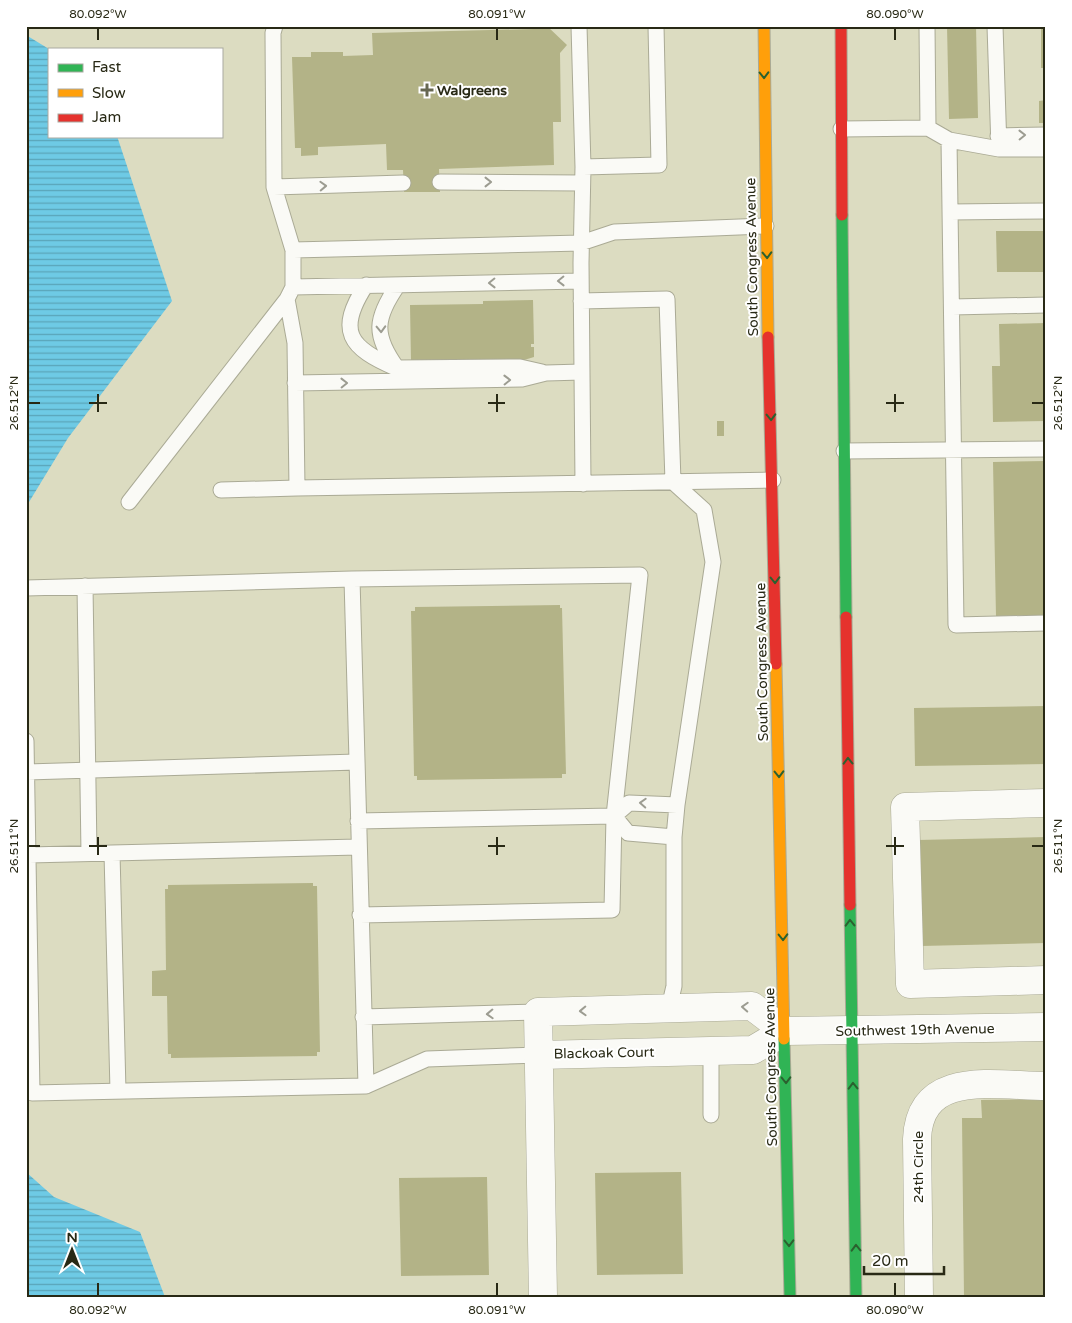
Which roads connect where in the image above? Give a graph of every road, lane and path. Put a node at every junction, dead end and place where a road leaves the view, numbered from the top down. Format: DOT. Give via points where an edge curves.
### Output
graph roads {
  1 [pos="275,26"];
  2 [pos="579,26"];
  3 [pos="656,26"];
  4 [pos="764,26"];
  5 [pos="841,26"];
  6 [pos="927,26"];
  7 [pos="995,26"];
  8 [pos="928,128"];
  9 [pos="841,129"];
  10 [pos="1046,135"];
  11 [pos="949,140"];
  12 [pos="999,142"];
  13 [pos="1046,148"];
  14 [pos="583,167"];
  15 [pos="440,182"];
  16 [pos="403,183"];
  17 [pos="581,183"];
  18 [pos="274,187"];
  19 [pos="1046,211"];
  20 [pos="950,212"];
  21 [pos="766,226"];
  22 [pos="581,242"];
  23 [pos="293,250"];
  24 [pos="581,281"];
  25 [pos="398,285"];
  26 [pos="366,286"];
  27 [pos="290,293"];
  28 [pos="581,301"];
  29 [pos="1046,305"];
  30 [pos="952,307"];
  31 [pos="397,368"];
  32 [pos="582,372"];
  33 [pos="546,373"];
  34 [pos="295,383"];
  35 [pos="1046,449"];
  36 [pos="844,451"];
  37 [pos="954,451"];
  38 [pos="773,480"];
  39 [pos="673,482"];
  40 [pos="583,484"];
  41 [pos="297,488"];
  42 [pos="221,490"];
  43 [pos="129,502"];
  44 [pos="352,579"];
  45 [pos="85,586"];
  46 [pos="26,588"];
  47 [pos="1046,623"];
  48 [pos="26,741"];
  49 [pos="357,762"];
  50 [pos="88,770"];
  51 [pos="27,772"];
  52 [pos="1046,803"];
  53 [pos="677,805"];
  54 [pos="614,816"];
  55 [pos="358,820"];
  56 [pos="674,837"];
  57 [pos="358,847"];
  58 [pos="89,853"];
  59 [pos="112,853"];
  60 [pos="29,855"];
  61 [pos="360,915"];
  62 [pos="1046,980"];
  63 [pos="669,1008"];
  64 [pos="538,1012"];
  65 [pos="363,1017"];
  66 [pos="1046,1027"];
  67 [pos="785,1031"];
  68 [pos="852,1031"];
  69 [pos="711,1051"];
  70 [pos="669,1052"];
  71 [pos="539,1055"];
  72 [pos="366,1086"];
  73 [pos="1046,1086"];
  74 [pos="118,1091"];
  75 [pos="711,1115"];
  76 [pos="543,1297"];
  77 [pos="790,1297"];
  78 [pos="856,1297"];
  79 [pos="919,1297"];
  1 -- 18 [label="lane"];
  2 -- 14 [label="lane"];
  3 -- 14 [label="lane" via="659,164"];
  4 -- 21 [label="main road, South Congress Avenue, one-way"];
  5 -- 9 [label="main road"];
  6 -- 8 [label="lane"];
  7 -- 12 [label="lane"];
  8 -- 9 [label="lane"];
  8 -- 11 [label="lane"];
  9 -- 36 [label="main road"];
  12 -- 10 [label="lane, one-way"];
  11 -- 12 [label="lane"];
  11 -- 20 [label="lane"];
  12 -- 13 [label="lane"];
  14 -- 17 [label="lane"];
  15 -- 17 [label="lane, one-way"];
  18 -- 16 [label="lane, one-way"];
  17 -- 22 [label="lane"];
  18 -- 23 [label="lane"];
  19 -- 20 [label="lane"];
  20 -- 30 [label="lane"];
  21 -- 22 [label="lane" via="614,232"];
  21 -- 38 [label="main road, South Congress Avenue, one-way"];
  22 -- 23 [label="lane"];
  22 -- 24 [label="lane"];
  23 -- 27 [label="lane"];
  24 -- 25 [label="lane, one-way"];
  24 -- 28 [label="lane"];
  25 -- 26 [label="lane"];
  25 -- 31 [label="lane, one-way" via="383,307 380,327 384,349"];
  26 -- 27 [label="lane"];
  26 -- 31 [label="lane" via="353,306 350,325 356,344 371,357"];
  27 -- 34 [label="lane"];
  27 -- 43 [label="lane"];
  28 -- 32 [label="lane"];
  28 -- 39 [label="lane" via="667,299"];
  29 -- 30 [label="lane"];
  30 -- 37 [label="lane"];
  31 -- 33 [label="lane" via="520,367"];
  32 -- 33 [label="lane"];
  32 -- 40 [label="lane"];
  34 -- 33 [label="lane, one-way" via="522,379"];
  34 -- 41 [label="lane"];
  35 -- 37 [label="lane"];
  36 -- 37 [label="lane"];
  68 -- 36 [label="main road, one-way"];
  37 -- 47 [label="lane" via="956,625"];
  38 -- 39 [label="lane"];
  38 -- 67 [label="main road, South Congress Avenue, one-way"];
  39 -- 40 [label="lane"];
  39 -- 53 [label="lane" via="704,510 713,562"];
  40 -- 41 [label="lane"];
  41 -- 42 [label="lane"];
  44 -- 45 [label="lane"];
  44 -- 49 [label="lane"];
  44 -- 54 [label="lane" via="640,575"];
  45 -- 46 [label="lane"];
  45 -- 50 [label="lane"];
  48 -- 51 [label="lane"];
  49 -- 50 [label="lane"];
  49 -- 55 [label="lane"];
  50 -- 51 [label="lane"];
  50 -- 58 [label="lane"];
  51 -- 60 [label="lane"];
  52 -- 62 [label="street" via="905,807 910,984"];
  53 -- 54 [label="lane, one-way" via="629,803"];
  53 -- 56 [label="lane"];
  54 -- 55 [label="lane"];
  54 -- 56 [label="lane" via="628,833"];
  54 -- 61 [label="lane" via="612,910"];
  55 -- 57 [label="lane"];
  56 -- 63 [label="lane" via="674,986"];
  57 -- 59 [label="lane"];
  57 -- 61 [label="lane"];
  58 -- 59 [label="lane"];
  58 -- 60 [label="lane"];
  59 -- 74 [label="lane"];
  60 -- 74 [label="lane" via="32,1093"];
  61 -- 65 [label="lane"];
  63 -- 64 [label="street, one-way"];
  67 -- 63 [label="street, one-way" via="752,1006"];
  63 -- 70 [label="street"];
  64 -- 65 [label="lane, one-way"];
  64 -- 71 [label="street"];
  65 -- 72 [label="lane"];
  66 -- 68 [label="street, Southwest 19th Avenue"];
  67 -- 68 [label="street, Southwest 19th Avenue"];
  67 -- 69 [label="street, Blackoak Court" via="753,1050"];
  67 -- 77 [label="main road, South Congress Avenue, one-way"];
  78 -- 68 [label="main road, one-way"];
  69 -- 70 [label="street, Blackoak Court"];
  69 -- 75 [label="lane"];
  70 -- 71 [label="street, Blackoak Court"];
  71 -- 72 [label="lane" via="427,1059"];
  71 -- 76 [label="street, Blackoak Court"];
  72 -- 74 [label="lane"];
  73 -- 79 [label="street, 24th Circle" via="966,1085 944,1089 925,1106 918,1123 917,1139"];
}
